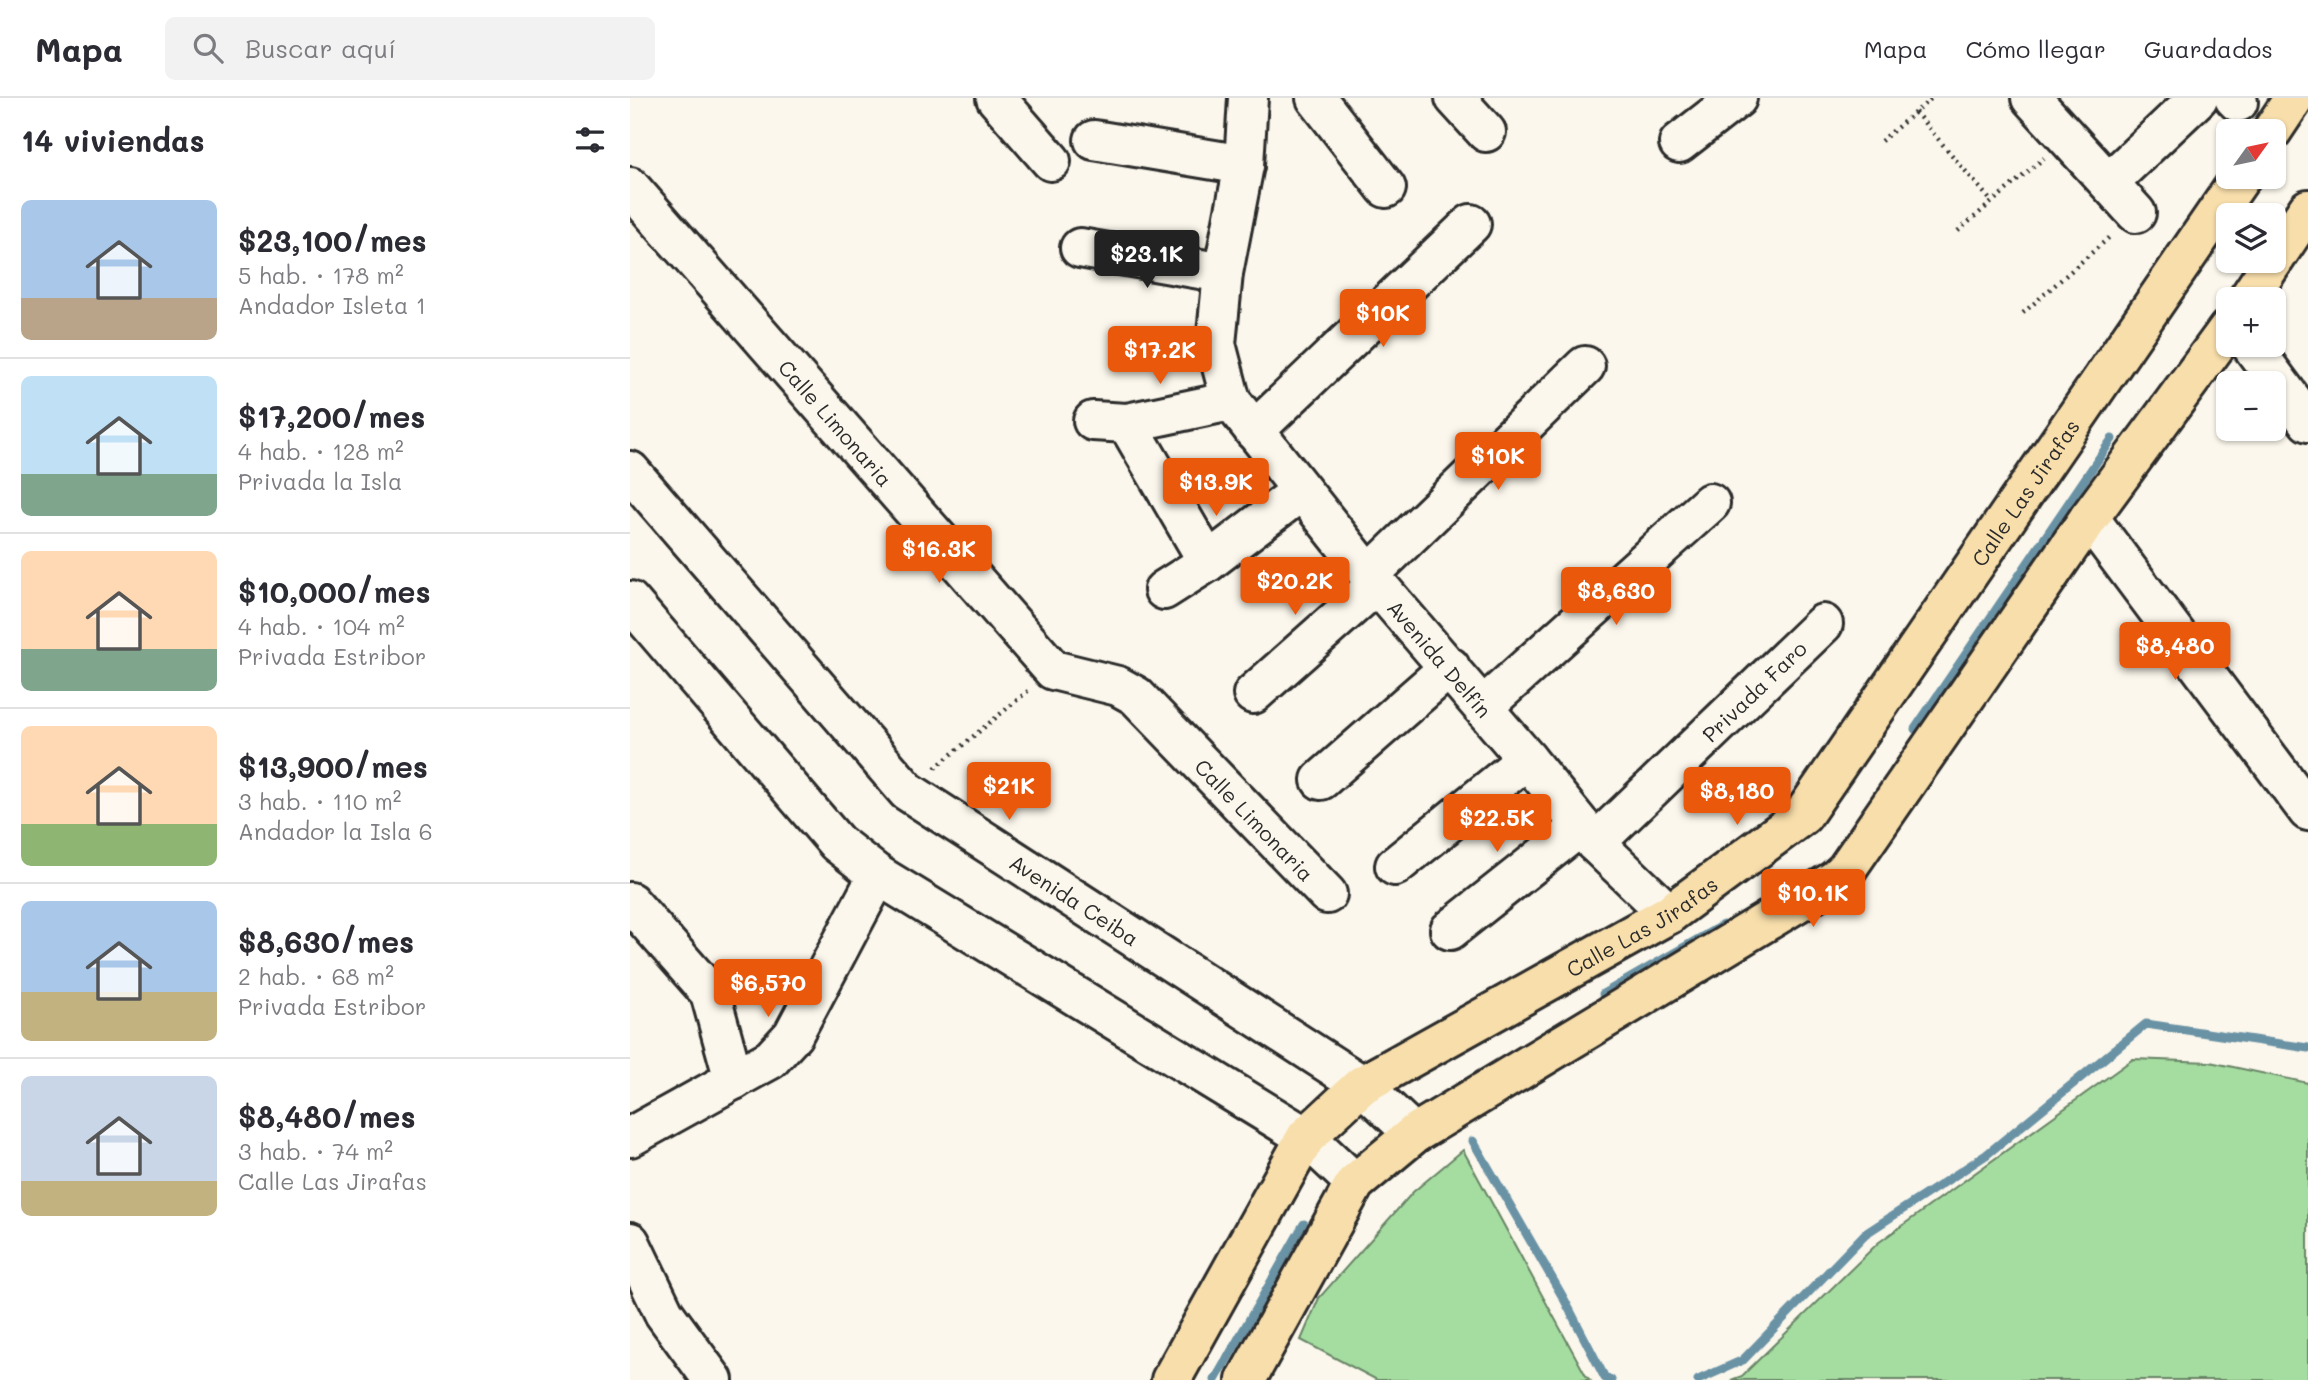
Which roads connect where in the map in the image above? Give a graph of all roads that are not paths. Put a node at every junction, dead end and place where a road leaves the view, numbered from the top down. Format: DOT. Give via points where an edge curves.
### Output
graph roads {
  1 [pos="996,98"];
  2 [pos="1248,98"];
  3 [pos="1316,98"];
  4 [pos="1455,98"];
  5 [pos="1737,98"];
  6 [pos="2032,98"];
  7 [pos="2198,98"];
  8 [pos="2294,98"];
  9 [pos="2280,119"];
  10 [pos="1486,132"];
  11 [pos="1094,140"];
  12 [pos="1679,143"];
  13 [pos="1051,161"];
  14 [pos="1244,165"];
  15 [pos="2110,181"];
  16 [pos="630,187"];
  17 [pos="1386,188"];
  18 [pos="2233,189"];
  19 [pos="2308,209"];
  20 [pos="2136,214"];
  21 [pos="1471,224"];
  22 [pos="1080,248"];
  23 [pos="1223,273"];
  24 [pos="2256,287"];
  25 [pos="2216,345"];
  26 [pos="2260,357"];
  27 [pos="1585,366"];
  28 [pos="1231,401"];
  29 [pos="2308,422"];
  30 [pos="1254,431"];
  31 [pos="630,471"];
  32 [pos="1300,492"];
  33 [pos="1710,503"];
  34 [pos="2089,518"];
  35 [pos="1208,562"];
  36 [pos="1373,580"];
  37 [pos="1164,590"];
  38 [pos="630,601"];
  39 [pos="1823,624"];
  40 [pos="1450,667"];
  41 [pos="1253,694"];
  42 [pos="1483,707"];
  43 [pos="1527,758"];
  44 [pos="1321,780"];
  45 [pos="2308,811"];
  46 [pos="1588,834"];
  47 [pos="1395,866"];
  48 [pos="878,875"];
  49 [pos="1327,894"];
  50 [pos="630,902"];
  51 [pos="1670,914"];
  52 [pos="1450,930"];
  53 [pos="734,1080"];
  54 [pos="1362,1085"];
  55 [pos="1414,1134"];
  56 [pos="630,1137"];
  57 [pos="1306,1137"];
  58 [pos="1355,1183"];
  59 [pos="630,1242"];
  60 [pos="713,1380"];
  61 [pos="1171,1380"];
  62 [pos="1247,1380"];
  1 -- 13 [label="street"];
  2 -- 14 [label="street, Avenida Delfín"];
  3 -- 17 [label="street"];
  4 -- 10 [label="street"];
  5 -- 12 [label="street"];
  6 -- 15 [label="street"];
  7 -- 15 [label="street"];
  8 -- 9 [label="main road"];
  11 -- 14 [label="street"];
  14 -- 23 [label="street, Avenida Delfín"];
  15 -- 20 [label="street"];
  16 -- 49 [label="street, Calle Limonaria" via="1053,670 1118,686 1136,696"];
  18 -- 51 [label="main road, Calle Las Jirafas" via="1816,800 1803,815"];
  19 -- 24 [label="main road"];
  21 -- 30 [label="street"];
  22 -- 23 [label="street"];
  23 -- 28 [label="street, Avenida Delfín" via="1216,344"];
  25 -- 34 [label="main road"];
  26 -- 29 [label="street"];
  27 -- 36 [label="street"];
  28 -- 30 [label="street, Avenida Delfín"];
  28 -- 35 [label="street" via="1110,422"];
  30 -- 32 [label="street, Avenida Delfín"];
  31 -- 54 [label="street, Avenida Ceiba" via="907,791"];
  32 -- 35 [label="street"];
  32 -- 36 [label="street, Avenida Delfín"];
  33 -- 42 [label="street"];
  34 -- 45 [label="street"];
  34 -- 55 [label="main road" via="1846,870"];
  35 -- 37 [label="street"];
  36 -- 40 [label="street, Avenida Delfín"];
  36 -- 41 [label="street"];
  38 -- 48 [label="street" via="837,843"];
  39 -- 46 [label="street, Privada Faro"];
  40 -- 42 [label="street, Avenida Delfín"];
  40 -- 44 [label="street"];
  42 -- 43 [label="street, Avenida Delfín"];
  43 -- 46 [label="street, Avenida Delfín"];
  43 -- 47 [label="street"];
  46 -- 51 [label="street, Avenida Delfín"];
  46 -- 52 [label="street, Privada Faro"];
  48 -- 53 [label="street" via="793,1035 771,1059"];
  48 -- 57 [label="street"];
  50 -- 53 [label="street" via="710,993"];
  51 -- 54 [label="main road, Calle Las Jirafas"];
  53 -- 56 [label="street"];
  54 -- 55 [label="street, Avenida Ceiba"];
  54 -- 57 [label="main road, Calle Las Jirafas"];
  55 -- 58 [label="main road"];
  57 -- 58 [label="street"];
  57 -- 61 [label="main road, Calle Las Jirafas"];
  58 -- 62 [label="main road"];
  59 -- 60 [label="street" via="664,1313"];
}
